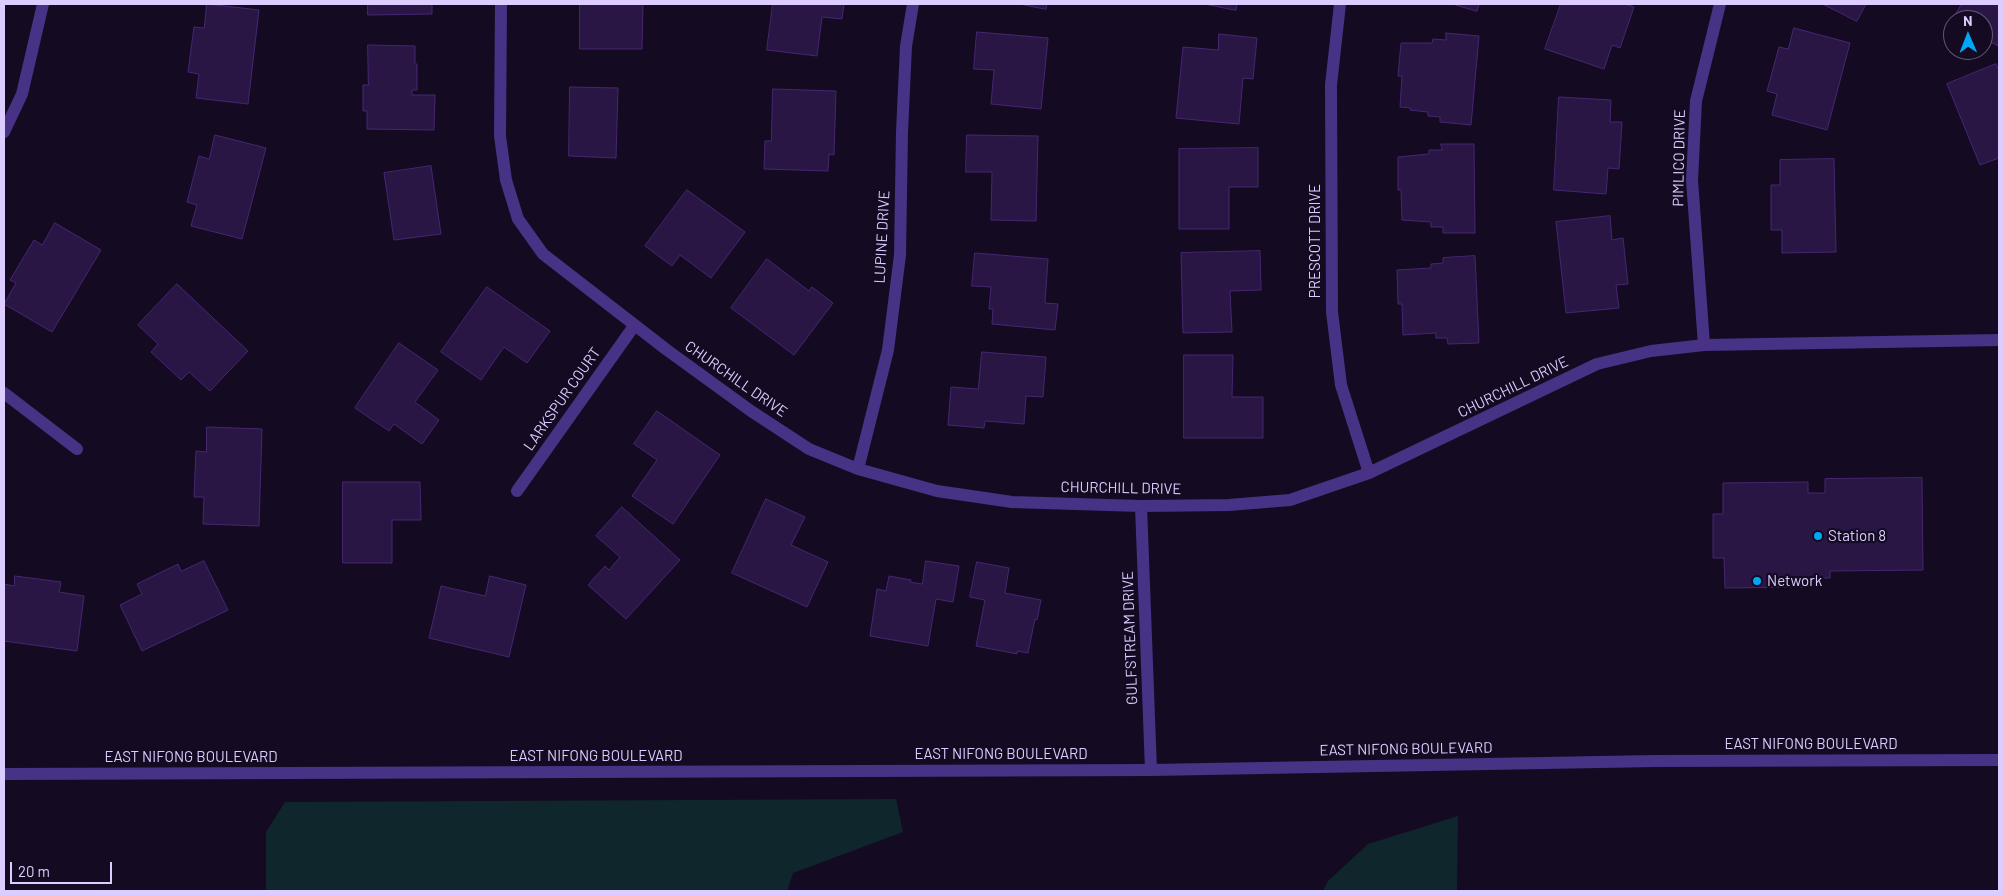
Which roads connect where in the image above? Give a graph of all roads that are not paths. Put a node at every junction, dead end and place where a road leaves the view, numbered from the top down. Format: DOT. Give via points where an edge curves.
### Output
graph roads {
  1 [pos="43,4"];
  2 [pos="501,4"];
  3 [pos="913,4"];
  4 [pos="1340,4"];
  5 [pos="1720,4"];
  6 [pos="4,132"];
  7 [pos="634,326"];
  8 [pos="1999,340"];
  9 [pos="1704,345"];
  10 [pos="4,393"];
  11 [pos="77,449"];
  12 [pos="858,469"];
  13 [pos="1369,473"];
  14 [pos="517,491"];
  15 [pos="1141,506"];
  16 [pos="1999,760"];
  17 [pos="1151,770"];
  18 [pos="4,774"];
  1 -- 6 [label="street" via="22,94"];
  2 -- 7 [label="street, CHURCHILL DRIVE" via="500,136 506,180 518,219 542,254"];
  3 -- 12 [label="street, LUPINE DRIVE" via="906,55 902,132 900,256 888,350"];
  4 -- 13 [label="street, PRESCOTT DRIVE" via="1331,85 1332,312 1341,385"];
  5 -- 9 [label="street, PIMLICO DRIVE" via="1696,101 1692,180"];
  7 -- 12 [label="street, CHURCHILL DRIVE" via="809,449"];
  7 -- 14 [label="street, LARKSPUR COURT"];
  8 -- 9 [label="street, CHURCHILL DRIVE"];
  9 -- 13 [label="street, CHURCHILL DRIVE" via="1651,351 1597,364"];
  10 -- 11 [label="street"];
  12 -- 15 [label="street, CHURCHILL DRIVE" via="937,491 1012,502"];
  13 -- 15 [label="street, CHURCHILL DRIVE" via="1290,500 1230,505"];
  15 -- 17 [label="street, GULFSTREAM DRIVE"];
  16 -- 17 [label="street, EAST NIFONG BOULEVARD" via="1654,761"];
  17 -- 18 [label="street, EAST NIFONG BOULEVARD"];
}
